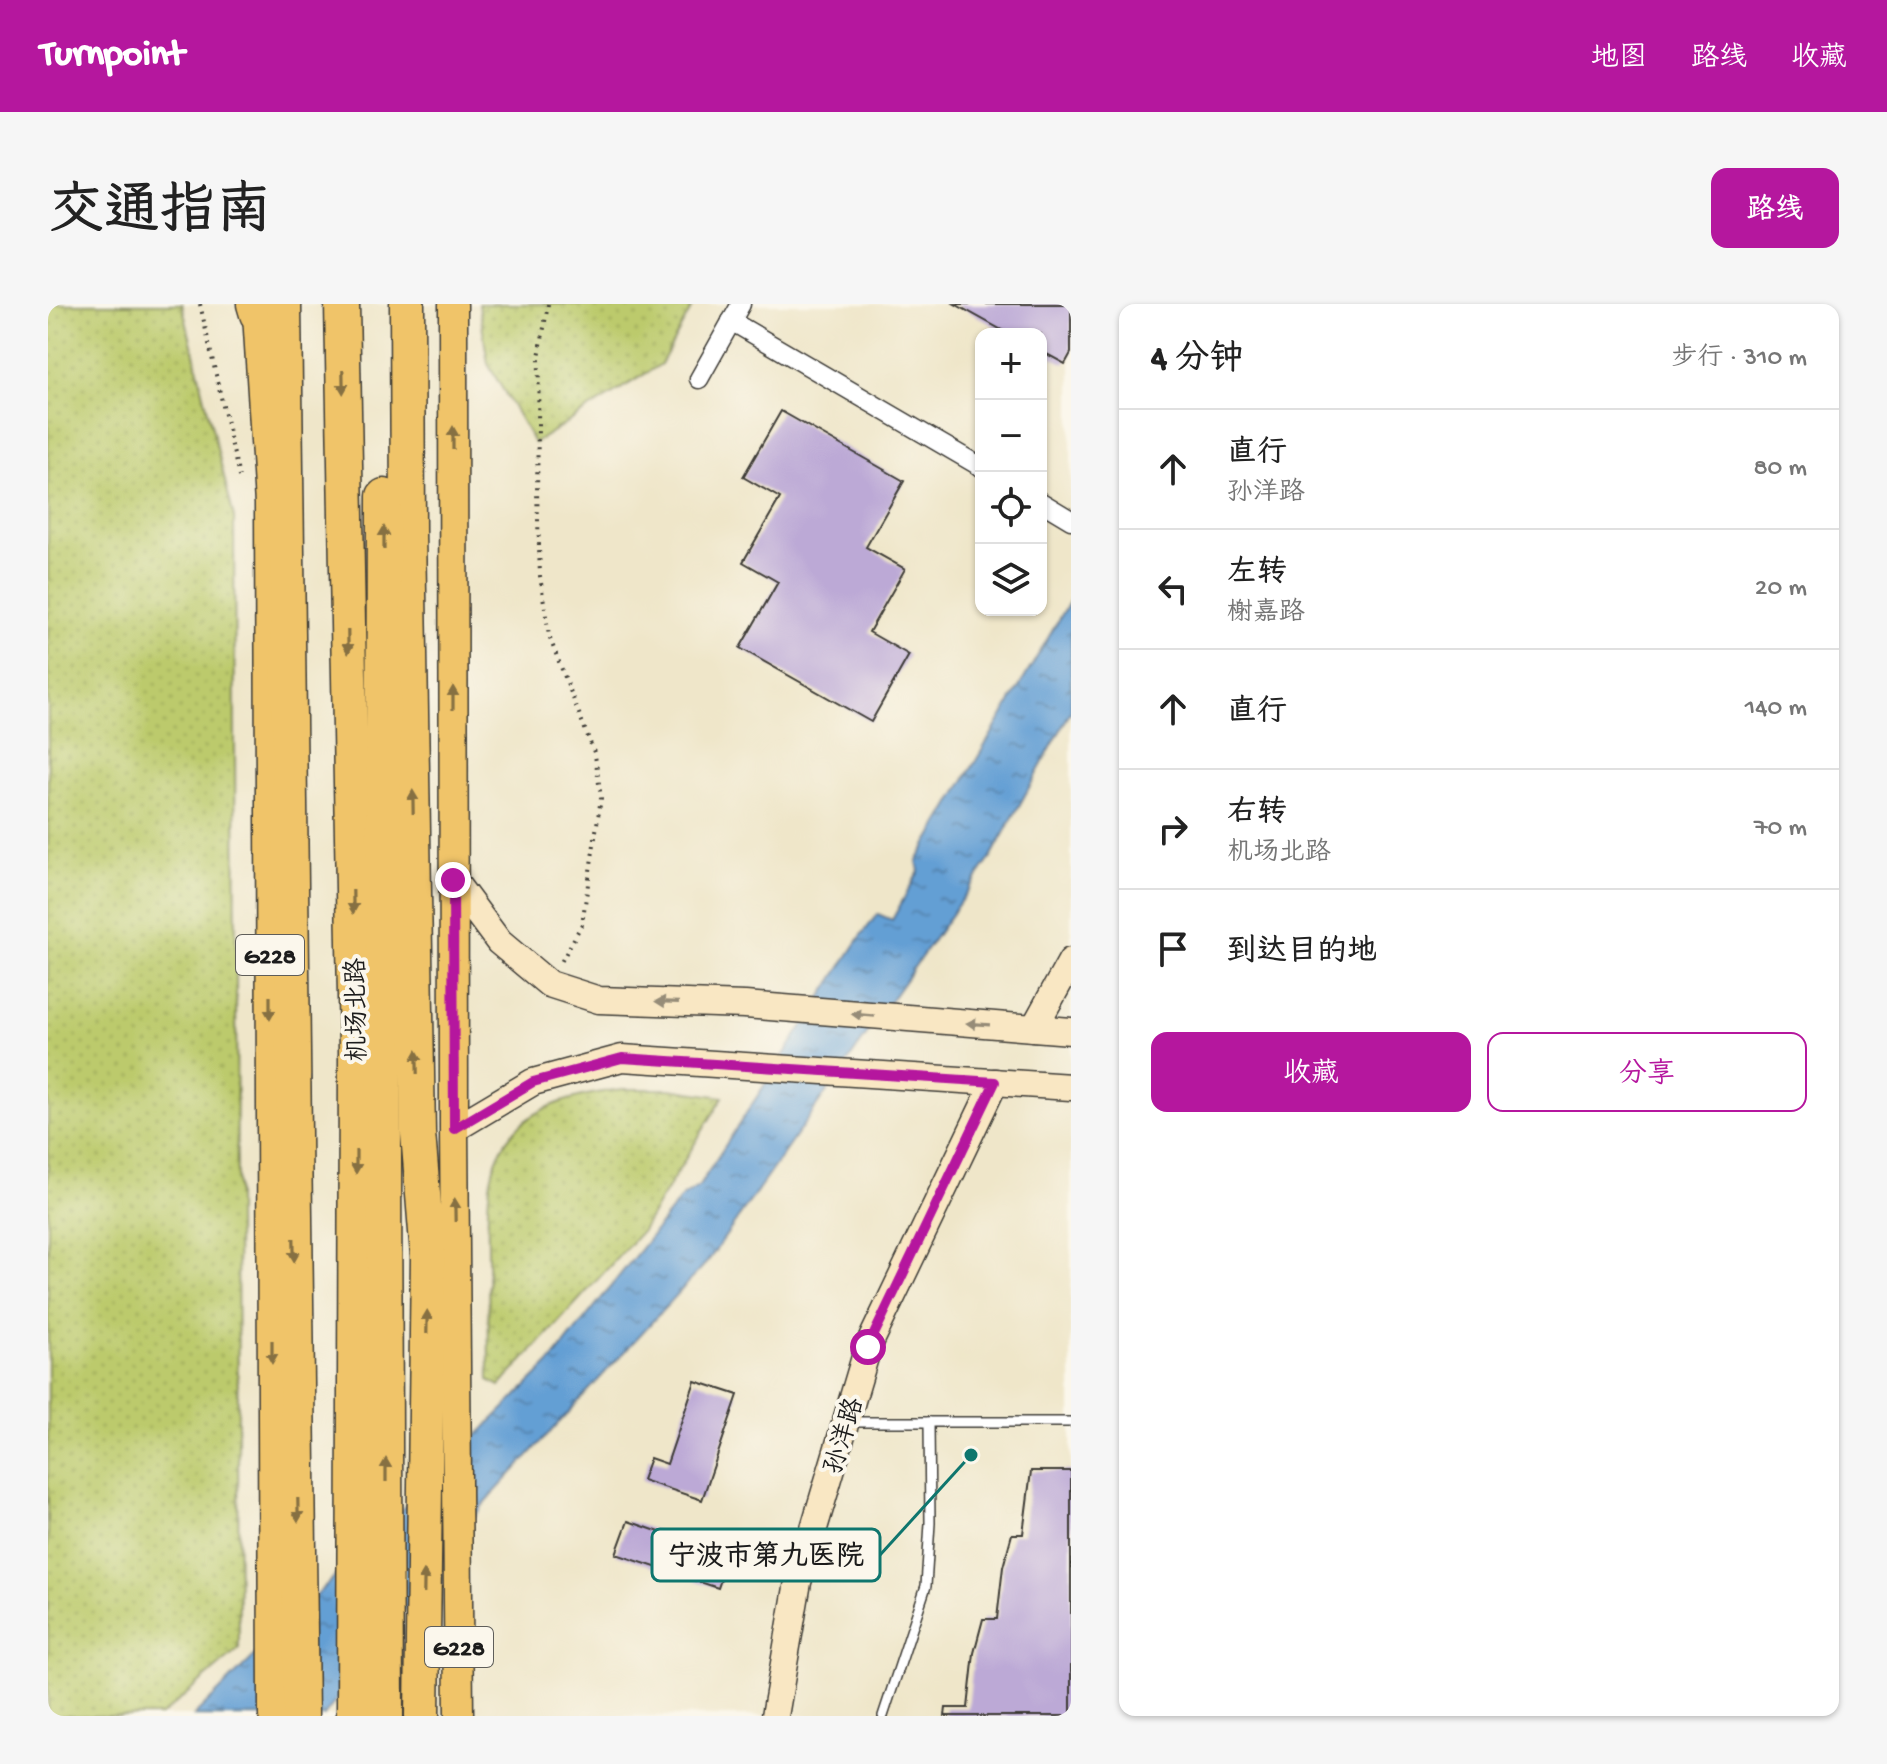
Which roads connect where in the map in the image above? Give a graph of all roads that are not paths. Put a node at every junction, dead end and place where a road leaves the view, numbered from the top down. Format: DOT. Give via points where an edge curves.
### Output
graph roads {
  1 [pos="342,304"];
  2 [pos="385,304"];
  3 [pos="407,304"];
  4 [pos="453,304"];
  5 [pos="741,304"];
  6 [pos="263,307"];
  7 [pos="731,321"];
  8 [pos="699,379"];
  9 [pos="975,463"];
  10 [pos="1047,506"];
  11 [pos="1071,520"];
  12 [pos="453,880"];
  13 [pos="1071,961"];
  14 [pos="1034,1028"];
  15 [pos="1071,1031"];
  16 [pos="995,1082"];
  17 [pos="1071,1087"];
  18 [pos="454,1129"];
  19 [pos="846,1422"];
  20 [pos="929,1422"];
  21 [pos="1071,1422"];
  22 [pos="273,1716"];
  23 [pos="301,1716"];
  24 [pos="354,1716"];
  25 [pos="386,1716"];
  26 [pos="422,1716"];
  27 [pos="459,1716"];
  28 [pos="775,1716"];
  29 [pos="883,1716"];
  1 -- 24 [label="highway, 机场北路, one-way" via="356,1050"];
  25 -- 2 [label="highway, 机场北路, one-way"];
  26 -- 3 [label="highway, one-way" via="428,1256 418,1118"];
  12 -- 4 [label="main road, G228, one-way"];
  5 -- 7 [label="street"];
  6 -- 22 [label="main road, G228, one-way" via="269,504"];
  6 -- 23 [label="highway, one-way"];
  7 -- 8 [label="street"];
  7 -- 9 [label="street"];
  10 -- 11 [label="street"];
  14 -- 12 [label="main road, one-way" via="745,1005 599,1000 549,984 499,942"];
  12 -- 18 [label="main road, G228"];
  13 -- 14 [label="main road"];
  14 -- 15 [label="main road"];
  16 -- 17 [label="main road"];
  16 -- 18 [label="main road" via="622,1058 533,1082"];
  16 -- 19 [label="main road, 孙洋路" via="868,1347"];
  27 -- 18 [label="main road, G228, one-way"];
  19 -- 20 [label="lane"];
  19 -- 28 [label="main road, 孙洋路" via="798,1582"];
  20 -- 21 [label="lane"];
  20 -- 29 [label="lane" via="926,1586"];
}
